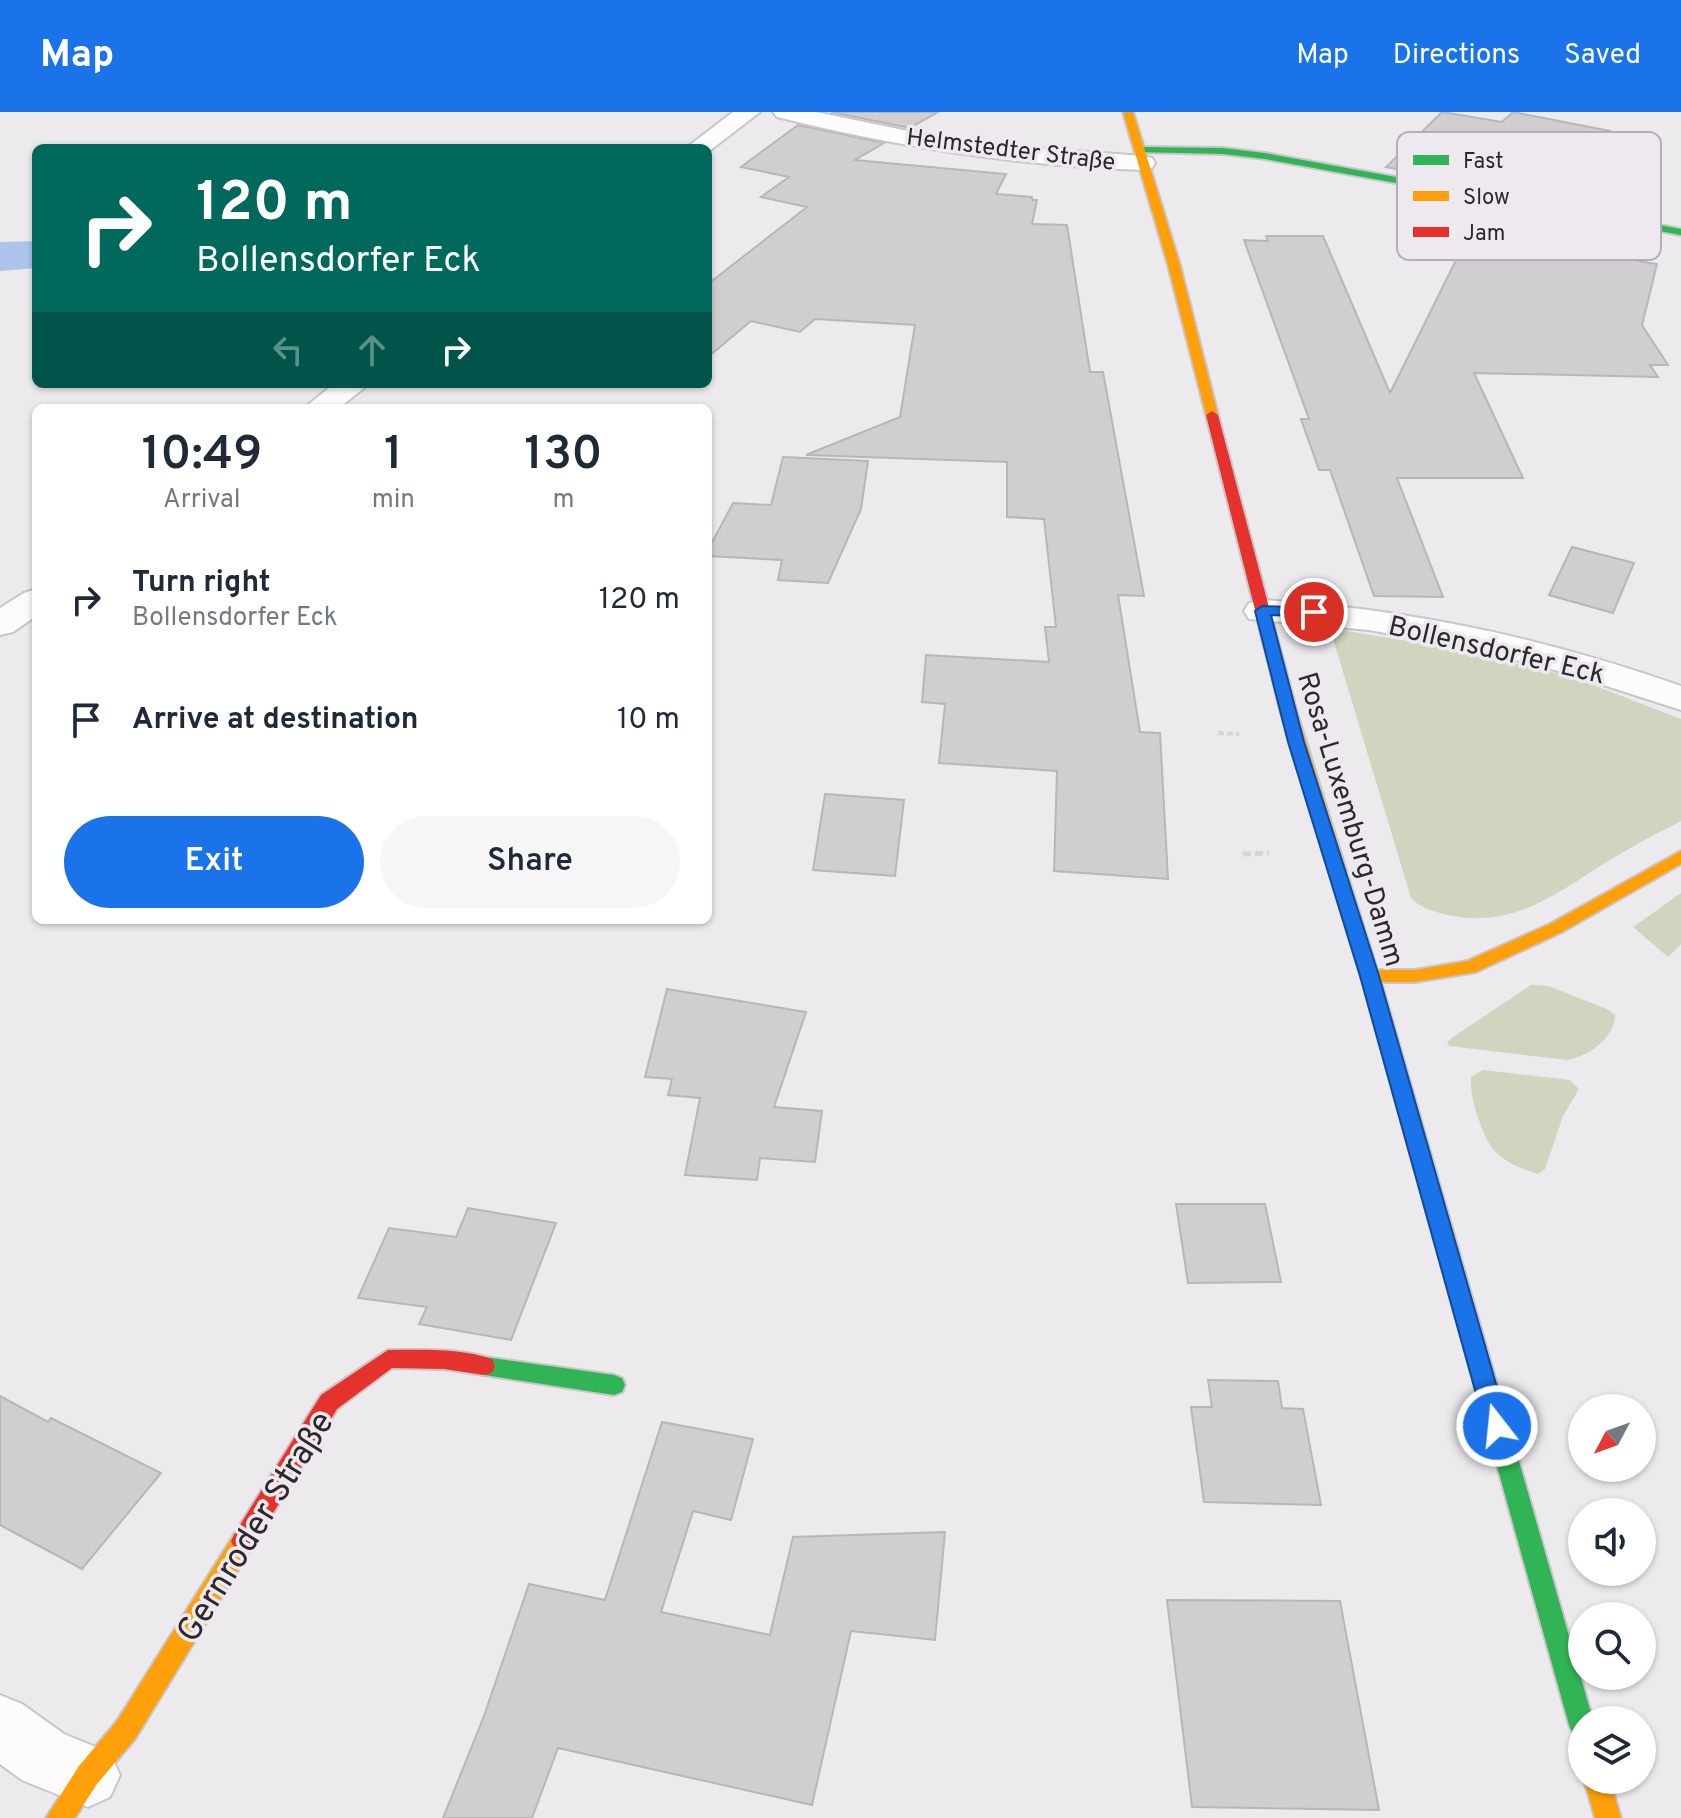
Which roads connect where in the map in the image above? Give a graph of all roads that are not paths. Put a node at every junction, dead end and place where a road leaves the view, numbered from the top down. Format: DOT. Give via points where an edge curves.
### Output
graph roads {
  1 [pos="748,112"];
  2 [pos="785,112"];
  3 [pos="1128,112"];
  4 [pos="704,144"];
  5 [pos="1141,156"];
  6 [pos="1397,180"];
  7 [pos="1661,228"];
  8 [pos="1681,232"];
  9 [pos="348,388"];
  10 [pos="325,404"];
  11 [pos="32,603"];
  12 [pos="1262,611"];
  13 [pos="0,624"];
  14 [pos="1681,699"];
  15 [pos="1681,857"];
  16 [pos="1370,976"];
  17 [pos="614,1385"];
  18 [pos="1577,1706"];
  19 [pos="0,1726"];
  20 [pos="1601,1794"];
  21 [pos="73,1797"];
  22 [pos="1608,1818"];
  1 -- 4 [label="street"];
  2 -- 5 [label="street, Helmstedter Straße" via="987,150 1092,161"];
  3 -- 5 [label="street, Rosa-Luxemburg-Damm"];
  5 -- 6 [label="street" via="1223,151"];
  5 -- 12 [label="street, Rosa-Luxemburg-Damm"];
  7 -- 8 [label="street"];
  9 -- 10 [label="street"];
  11 -- 13 [label="street"];
  12 -- 14 [label="street, Bollensdorfer Eck" via="1407,624 1531,651"];
  12 -- 16 [label="street, Rosa-Luxemburg-Damm" via="1296,742"];
  15 -- 16 [label="street" via="1556,928 1470,967 1415,976"];
  16 -- 18 [label="street, Rosa-Luxemburg-Damm"];
  17 -- 21 [label="street, Gernroder Straße" via="444,1360 388,1359 329,1402 126,1730"];
  19 -- 21 [label="street, Gernroder Straße" via="44,1758"];
  20 -- 22 [label="street"];
}
